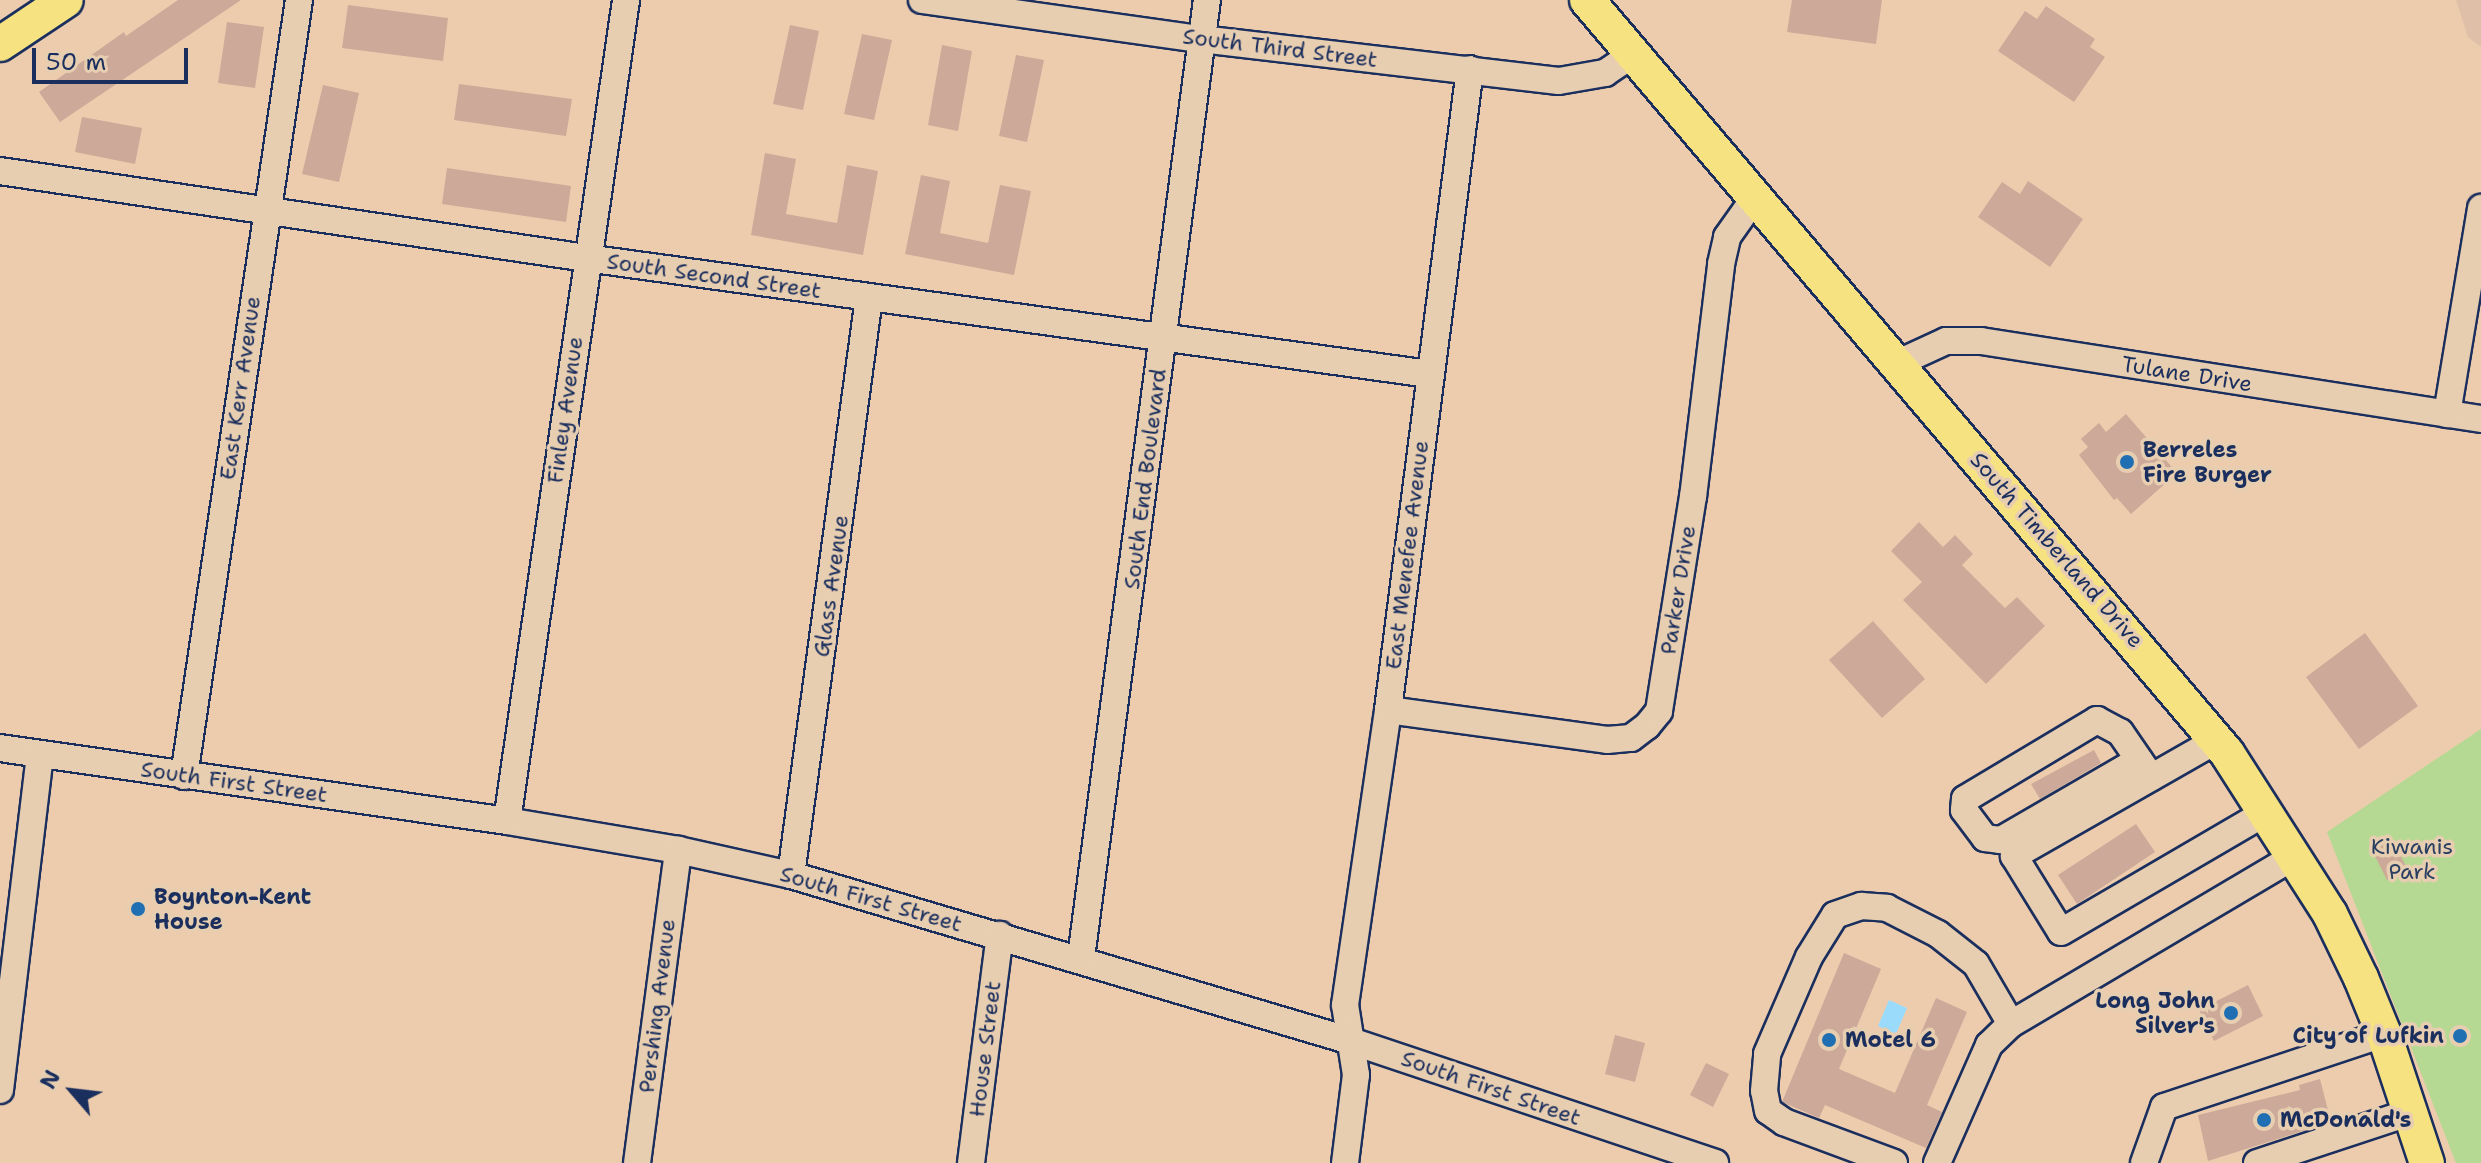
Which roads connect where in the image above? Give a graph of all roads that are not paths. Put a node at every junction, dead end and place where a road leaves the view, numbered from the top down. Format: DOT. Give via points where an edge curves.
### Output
graph roads {
  1 [pos="66,0"];
  2 [pos="299,0"];
  3 [pos="626,0"];
  4 [pos="922,0"];
  5 [pos="1207,0"];
  6 [pos="1591,2"];
  7 [pos="1201,39"];
  8 [pos="0,44"];
  9 [pos="1633,54"];
  10 [pos="1470,69"];
  11 [pos="0,171"];
  12 [pos="1756,196"];
  13 [pos="2481,208"];
  14 [pos="266,211"];
  15 [pos="586,258"];
  16 [pos="869,297"];
  17 [pos="1163,340"];
  18 [pos="1896,364"];
  19 [pos="1430,374"];
  20 [pos="2447,414"];
  21 [pos="2481,419"];
  22 [pos="1388,710"];
  23 [pos="2217,740"];
  24 [pos="0,748"];
  25 [pos="40,754"];
  26 [pos="2145,769"];
  27 [pos="184,776"];
  28 [pos="2266,812"];
  29 [pos="507,821"];
  30 [pos="678,850"];
  31 [pos="2295,856"];
  32 [pos="791,875"];
  33 [pos="1000,935"];
  34 [pos="1081,958"];
  35 [pos="2011,1024"];
  36 [pos="2384,1034"];
  37 [pos="1351,1041"];
  38 [pos="0,1090"];
  39 [pos="2411,1112"];
  40 [pos="637,1163"];
  41 [pos="971,1163"];
  42 [pos="1345,1163"];
  43 [pos="1715,1163"];
  44 [pos="1894,1163"];
  45 [pos="1937,1163"];
  46 [pos="2144,1163"];
  47 [pos="2257,1163"];
  48 [pos="2427,1163"];
  1 -- 8 [label="main road"];
  2 -- 14 [label="street, East Kerr Avenue"];
  3 -- 15 [label="street, Finley Avenue"];
  4 -- 7 [label="street, South Third Street"];
  5 -- 7 [label="street, South End Boulevard"];
  6 -- 9 [label="main road, South Timberland Drive"];
  7 -- 10 [label="street, South Third Street"];
  7 -- 17 [label="street, South End Boulevard"];
  9 -- 10 [label="street, South Third Street" via="1605,73 1572,80"];
  9 -- 12 [label="main road, South Timberland Drive"];
  10 -- 19 [label="street, East Menefee Avenue"];
  11 -- 14 [label="street, South Second Street"];
  12 -- 18 [label="main road, South Timberland Drive"];
  12 -- 22 [label="street, Parker Drive" via="1727,237 1721,264 1693,497 1659,711 1631,738 1607,740"];
  13 -- 20 [label="street"];
  14 -- 15 [label="street, South Second Street"];
  14 -- 27 [label="street, East Kerr Avenue"];
  15 -- 16 [label="street, South Second Street"];
  15 -- 29 [label="street, Finley Avenue"];
  16 -- 17 [label="street, South Second Street"];
  16 -- 32 [label="street, Glass Avenue"];
  17 -- 19 [label="street, South Second Street"];
  17 -- 34 [label="street, South End Boulevard"];
  18 -- 20 [label="street, Tulane Drive" via="1946,341 1981,341"];
  18 -- 23 [label="main road, South Timberland Drive"];
  19 -- 22 [label="street, East Menefee Avenue"];
  20 -- 21 [label="street, Tulane Drive"];
  22 -- 37 [label="street, East Menefee Avenue" via="1345,1005"];
  23 -- 26 [label="street"];
  23 -- 28 [label="main road, South Timberland Drive"];
  24 -- 25 [label="street, South First Street"];
  25 -- 27 [label="street, South First Street"];
  25 -- 38 [label="street"];
  26 -- 26 [label="street" via="2120,732 2097,720 1965,799 1964,810 1985,838 2001,840"];
  26 -- 28 [label="street" via="2014,856 2061,932"];
  27 -- 29 [label="street, South First Street"];
  28 -- 31 [label="main road, South Timberland Drive"];
  29 -- 30 [label="street, South First Street"];
  30 -- 32 [label="street, South First Street"];
  30 -- 40 [label="street, Pershing Avenue"];
  31 -- 35 [label="street"];
  31 -- 36 [label="main road, South Timberland Drive" via="2330,914"];
  32 -- 33 [label="street, South First Street"];
  33 -- 34 [label="street, South First Street"];
  33 -- 41 [label="street, House Street"];
  34 -- 37 [label="street, South First Street"];
  35 -- 44 [label="street" via="1976,964 1938,934 1887,908 1861,906 1835,915 1809,957 1767,1054 1768,1111 1784,1122"];
  35 -- 45 [label="street" via="1989,1045"];
  36 -- 39 [label="main road, South Timberland Drive"];
  36 -- 46 [label="street" via="2164,1107"];
  37 -- 42 [label="street, East Menefee Avenue" via="1356,1075"];
  37 -- 43 [label="street, South First Street"];
  39 -- 47 [label="street"];
  39 -- 48 [label="main road, South Timberland Drive"];
}
